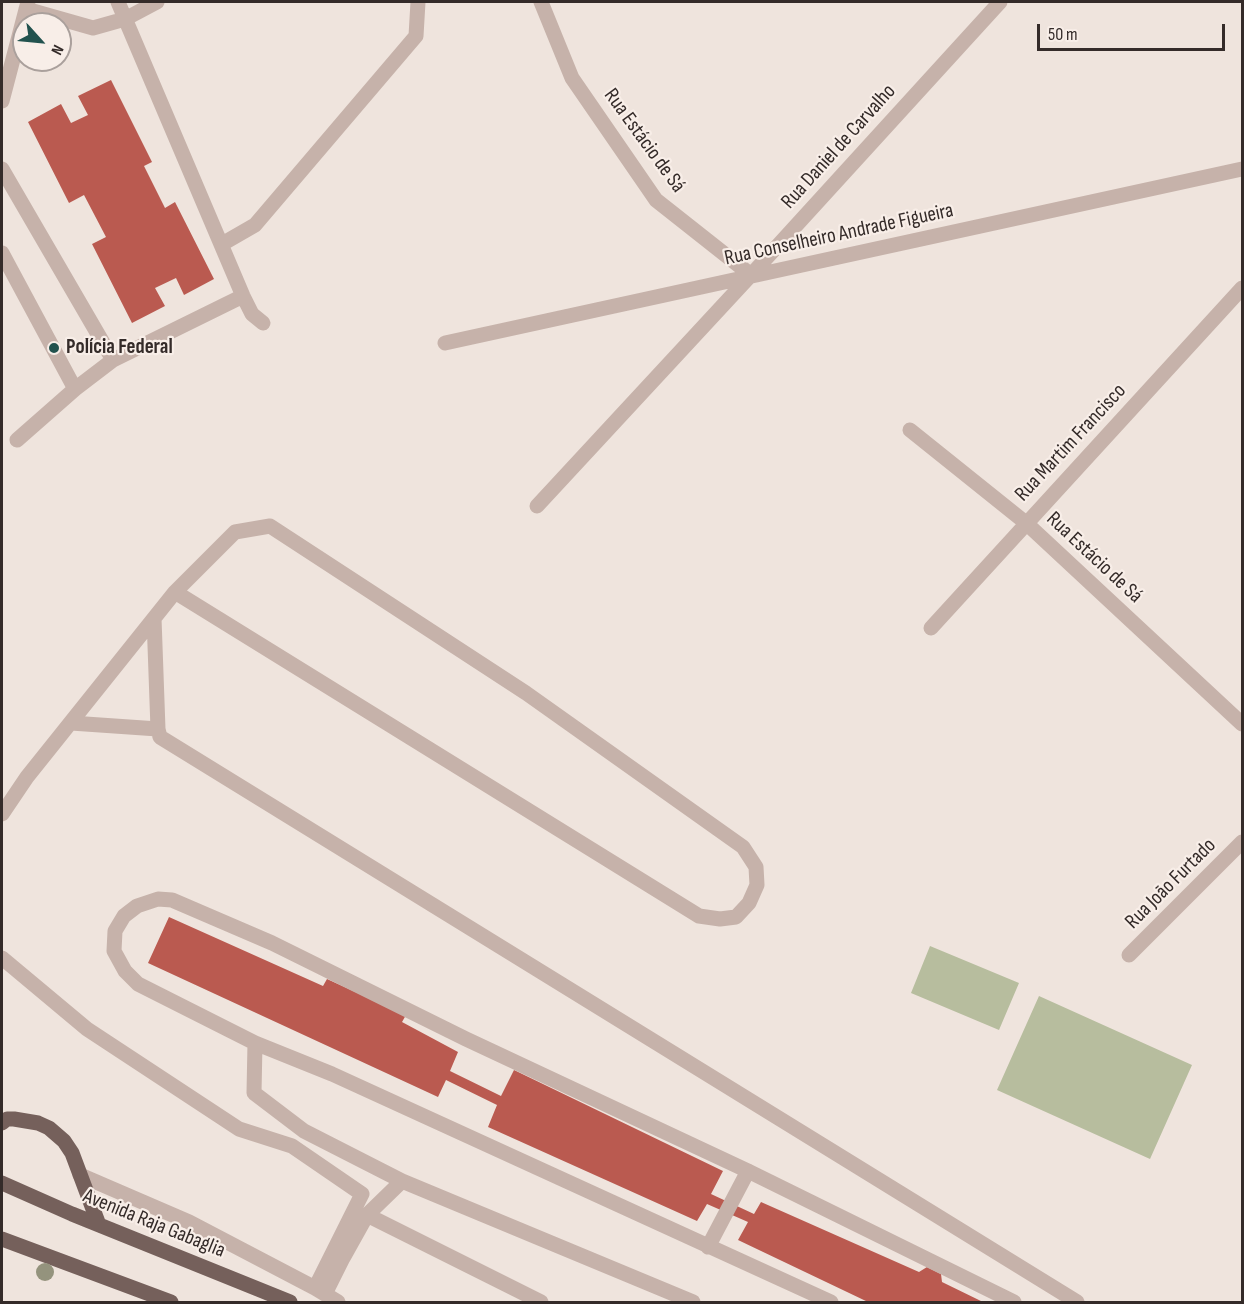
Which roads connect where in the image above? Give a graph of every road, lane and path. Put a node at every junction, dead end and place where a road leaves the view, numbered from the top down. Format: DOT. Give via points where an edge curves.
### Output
graph roads {
  1 [pos="118,2"];
  2 [pos="157,2"];
  3 [pos="418,2"];
  4 [pos="541,2"];
  5 [pos="1000,2"];
  6 [pos="27,5"];
  7 [pos="124,18"];
  8 [pos="2,102"];
  9 [pos="2,169"];
  10 [pos="1242,169"];
  11 [pos="222,244"];
  12 [pos="2,252"];
  13 [pos="751,275"];
  14 [pos="1242,288"];
  15 [pos="243,296"];
  16 [pos="263,323"];
  17 [pos="445,343"];
  18 [pos="113,360"];
  19 [pos="75,388"];
  20 [pos="910,430"];
  21 [pos="17,440"];
  22 [pos="537,506"];
  23 [pos="1026,524"];
  24 [pos="175,592"];
  25 [pos="154,618"];
  26 [pos="931,628"];
  27 [pos="70,723"];
  28 [pos="1242,724"];
  29 [pos="158,729"];
  30 [pos="2,814"];
  31 [pos="1242,842"];
  32 [pos="1129,956"];
  33 [pos="2,958"];
  34 [pos="255,1043"];
  35 [pos="2,1123"];
  36 [pos="304,1131"];
  37 [pos="292,1146"];
  38 [pos="748,1171"];
  39 [pos="80,1175"];
  40 [pos="402,1181"];
  41 [pos="2,1183"];
  42 [pos="367,1215"];
  43 [pos="99,1225"];
  44 [pos="2,1239"];
  45 [pos="708,1247"];
  46 [pos="326,1295"];
  47 [pos="171,1302"];
  48 [pos="290,1302"];
  49 [pos="541,1302"];
  50 [pos="693,1302"];
  51 [pos="831,1302"];
  52 [pos="1014,1302"];
  53 [pos="1077,1302"];
  1 -- 7 [label="street"];
  2 -- 7 [label="street"];
  3 -- 11 [label="street" via="416,36 255,225"];
  4 -- 13 [label="street, Rua Estácio de Sá" via="572,78 656,200"];
  5 -- 13 [label="street, Rua Daniel de Carvalho"];
  6 -- 7 [label="street" via="93,28"];
  6 -- 8 [label="street"];
  7 -- 11 [label="street"];
  9 -- 18 [label="street"];
  10 -- 13 [label="street, Rua Conselheiro Andrade Figueira"];
  11 -- 15 [label="street"];
  12 -- 19 [label="street"];
  13 -- 17 [label="street, Rua Conselheiro Andrade Figueira"];
  13 -- 22 [label="street, Rua Daniel de Carvalho"];
  14 -- 23 [label="street, Rua Martim Francisco"];
  15 -- 16 [label="street" via="252,314"];
  15 -- 18 [label="street"];
  18 -- 19 [label="street"];
  19 -- 21 [label="street"];
  20 -- 23 [label="street, Rua Estácio de Sá"];
  23 -- 26 [label="street, Rua Martim Francisco"];
  23 -- 28 [label="street, Rua Estácio de Sá"];
  24 -- 24 [label="street" via="699,916 736,917 749,903 757,885 756,867 743,848 526,693 270,526 235,532"];
  24 -- 25 [label="street"];
  25 -- 27 [label="street"];
  25 -- 29 [label="street"];
  27 -- 29 [label="street"];
  27 -- 30 [label="street"];
  29 -- 53 [label="street" via="160,737"];
  31 -- 32 [label="street, Rua João Furtado"];
  33 -- 37 [label="street" via="87,1029 239,1129"];
  34 -- 36 [label="street" via="254,1093"];
  34 -- 38 [label="street" via="138,984 114,951 115,932 124,916 137,906 158,899 172,900 272,943"];
  34 -- 45 [label="street" via="332,1074"];
  35 -- 39 [label="main road" via="14,1119 49,1128 68,1147"];
  36 -- 37 [label="street"];
  36 -- 40 [label="street"];
  37 -- 46 [label="street" via="362,1194"];
  38 -- 45 [label="street"];
  38 -- 52 [label="street"];
  39 -- 43 [label="main road"];
  39 -- 46 [label="street" via="189,1222"];
  40 -- 42 [label="street"];
  40 -- 50 [label="street"];
  41 -- 43 [label="main road, Avenida Raja Gabaglia"];
  42 -- 46 [label="street"];
  42 -- 49 [label="street"];
  43 -- 48 [label="main road, Avenida Raja Gabaglia"];
  44 -- 47 [label="main road"];
  45 -- 51 [label="street"];
}
